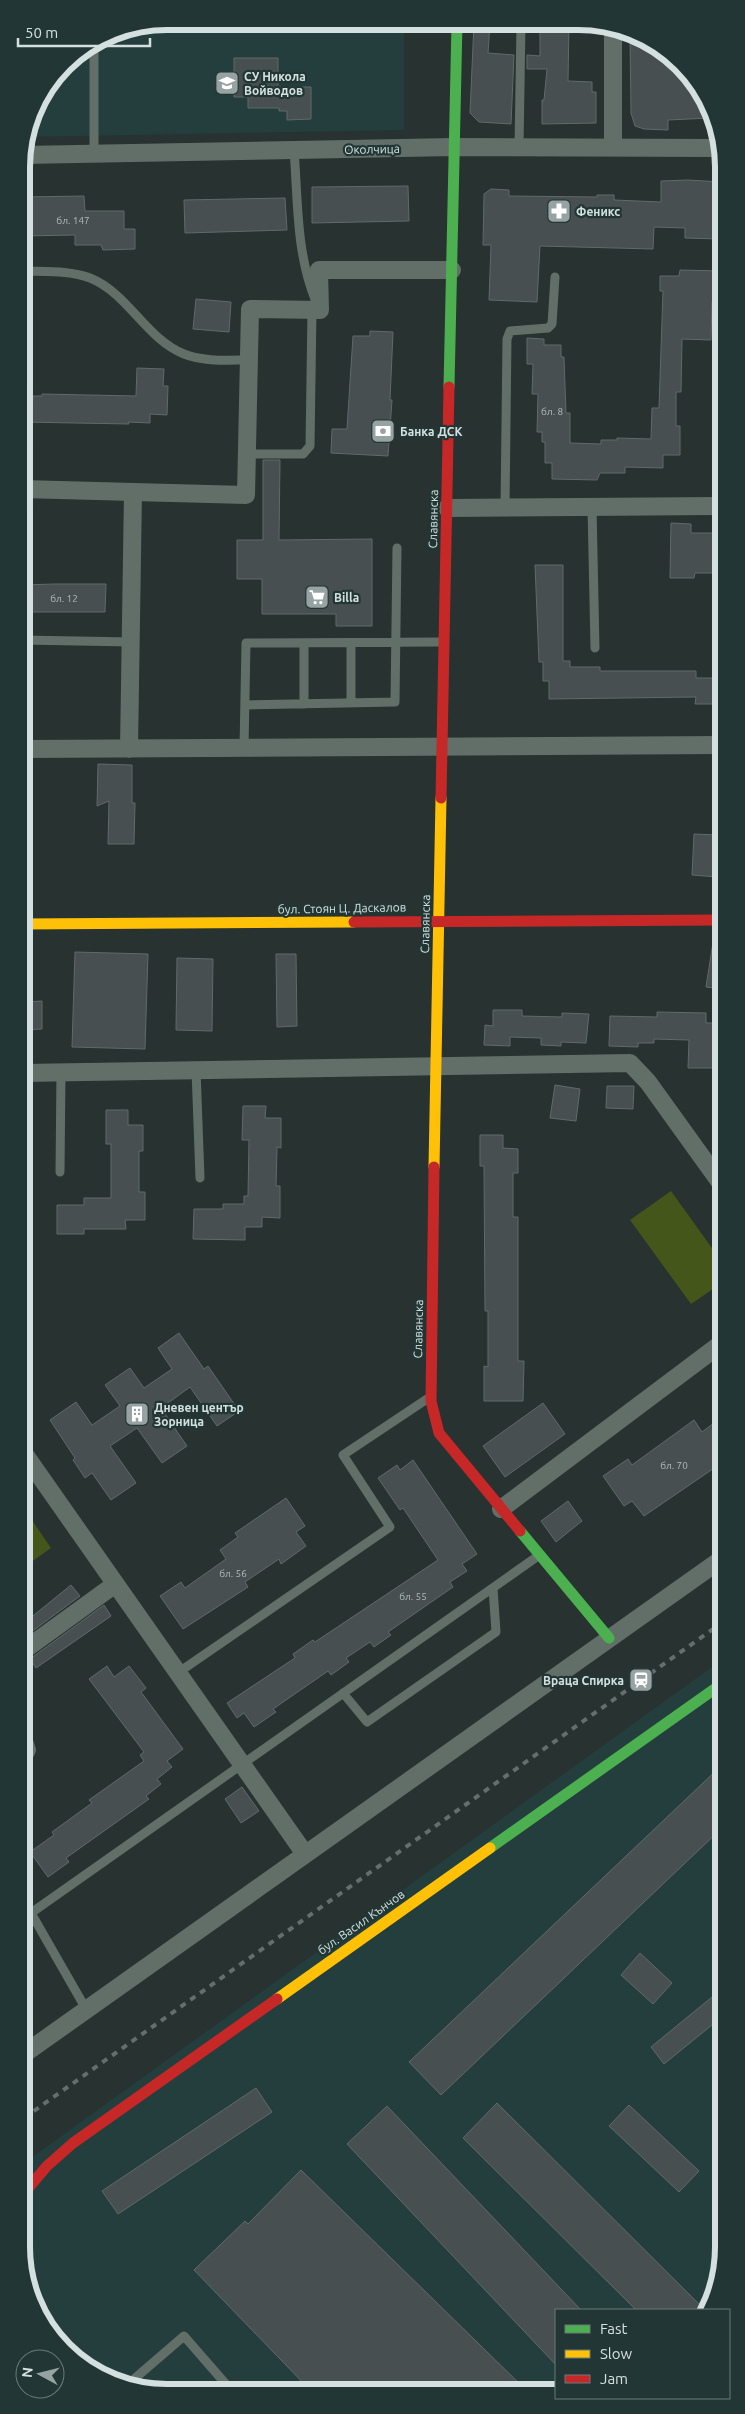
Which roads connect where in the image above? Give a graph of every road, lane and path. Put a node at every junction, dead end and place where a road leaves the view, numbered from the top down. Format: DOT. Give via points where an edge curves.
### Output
graph roads {
  1 [pos="457,30"];
  2 [pos="520,30"];
  3 [pos="613,35"];
  4 [pos="94,51"];
  5 [pos="454,147"];
  6 [pos="519,147"];
  7 [pos="613,147"];
  8 [pos="713,148"];
  9 [pos="294,150"];
  10 [pos="94,153"];
  11 [pos="30,154"];
  12 [pos="452,270"];
  13 [pos="30,271"];
  14 [pos="555,277"];
  15 [pos="316,310"];
  16 [pos="248,360"];
  17 [pos="247,454"];
  18 [pos="30,489"];
  19 [pos="133,492"];
  20 [pos="715,506"];
  21 [pos="592,507"];
  22 [pos="447,508"];
  23 [pos="505,508"];
  24 [pos="397,548"];
  25 [pos="30,640"];
  26 [pos="132,642"];
  27 [pos="351,642"];
  28 [pos="396,642"];
  29 [pos="445,642"];
  30 [pos="304,643"];
  31 [pos="595,648"];
  32 [pos="351,703"];
  33 [pos="304,704"];
  34 [pos="245,705"];
  35 [pos="715,745"];
  36 [pos="244,748"];
  37 [pos="442,748"];
  38 [pos="30,749"];
  39 [pos="129,749"];
  40 [pos="715,920"];
  41 [pos="439,921"];
  42 [pos="30,924"];
  43 [pos="435,1066"];
  44 [pos="196,1070"];
  45 [pos="61,1072"];
  46 [pos="30,1073"];
  47 [pos="60,1172"];
  48 [pos="715,1175"];
  49 [pos="200,1178"];
  50 [pos="715,1348"];
  51 [pos="431,1396"];
  52 [pos="30,1462"];
  53 [pos="501,1509"];
  54 [pos="538,1556"];
  55 [pos="715,1564"];
  56 [pos="114,1585"];
  57 [pos="493,1588"];
  58 [pos="609,1638"];
  59 [pos="30,1646"];
  60 [pos="179,1672"];
  61 [pos="715,1689"];
  62 [pos="343,1693"];
  63 [pos="243,1764"];
  64 [pos="305,1854"];
  65 [pos="30,1910"];
  66 [pos="30,1917"];
  67 [pos="86,2009"];
  68 [pos="30,2050"];
  69 [pos="30,2186"];
  70 [pos="134,2379"];
  71 [pos="225,2384"];
  1 -- 5 [label="street, Славянска"];
  2 -- 6 [label="lane"];
  3 -- 7 [label="street"];
  4 -- 10 [label="lane"];
  5 -- 6 [label="street, Околчица"];
  5 -- 9 [label="street, Околчица"];
  5 -- 12 [label="street, Славянска"];
  6 -- 7 [label="street, Околчица"];
  7 -- 8 [label="street, Околчица"];
  9 -- 10 [label="street, Околчица"];
  9 -- 15 [label="lane" via="302,250"];
  10 -- 11 [label="street, Околчица"];
  12 -- 15 [label="street" via="319,270"];
  12 -- 22 [label="street, Славянска"];
  13 -- 16 [label="lane" via="67,273 89,278 109,288 163,340 183,354 203,359"];
  14 -- 23 [label="lane" via="552,324 548,328 510,331 507,339"];
  15 -- 16 [label="street" via="250,309"];
  15 -- 17 [label="lane" via="310,446 303,454"];
  16 -- 17 [label="street"];
  17 -- 19 [label="street" via="246,495"];
  18 -- 19 [label="street"];
  19 -- 26 [label="street"];
  20 -- 21 [label="street"];
  21 -- 23 [label="street"];
  21 -- 31 [label="lane"];
  22 -- 23 [label="street"];
  22 -- 29 [label="street, Славянска"];
  24 -- 28 [label="lane"];
  25 -- 26 [label="lane"];
  26 -- 39 [label="street"];
  27 -- 28 [label="lane"];
  27 -- 30 [label="lane"];
  27 -- 32 [label="lane"];
  28 -- 29 [label="lane"];
  28 -- 32 [label="lane" via="395,702"];
  29 -- 37 [label="street, Славянска"];
  30 -- 33 [label="lane"];
  30 -- 34 [label="lane" via="246,643"];
  32 -- 33 [label="lane"];
  33 -- 34 [label="lane"];
  34 -- 36 [label="lane"];
  35 -- 37 [label="street"];
  36 -- 37 [label="street"];
  36 -- 39 [label="street"];
  37 -- 41 [label="street, Славянска"];
  38 -- 39 [label="street"];
  40 -- 41 [label="street, бул. Стоян Ц. Даскалов"];
  41 -- 42 [label="street, бул. Стоян Ц. Даскалов"];
  41 -- 43 [label="street, Славянска"];
  43 -- 44 [label="street"];
  43 -- 48 [label="street" via="630,1063 648,1082"];
  43 -- 51 [label="street, Славянска"];
  44 -- 45 [label="street"];
  44 -- 49 [label="lane"];
  45 -- 46 [label="street"];
  45 -- 47 [label="lane"];
  50 -- 53 [label="street"];
  51 -- 53 [label="street, Славянска" via="438,1433"];
  51 -- 60 [label="lane" via="343,1455 390,1527"];
  52 -- 56 [label="street"];
  53 -- 54 [label="street, Славянска"];
  54 -- 57 [label="lane"];
  54 -- 58 [label="street, Славянска"];
  55 -- 58 [label="street"];
  56 -- 59 [label="street"];
  56 -- 60 [label="street"];
  57 -- 62 [label="lane"];
  57 -- 62 [label="lane" via="496,1632 367,1722"];
  58 -- 64 [label="street"];
  60 -- 63 [label="street"];
  61 -- 69 [label="street, бул. Васил Кънчов" via="73,2143"];
  62 -- 63 [label="lane"];
  63 -- 64 [label="street"];
  63 -- 65 [label="lane"];
  64 -- 67 [label="street"];
  66 -- 67 [label="lane"];
  67 -- 68 [label="street"];
  70 -- 71 [label="lane" via="184,2336"];
}
